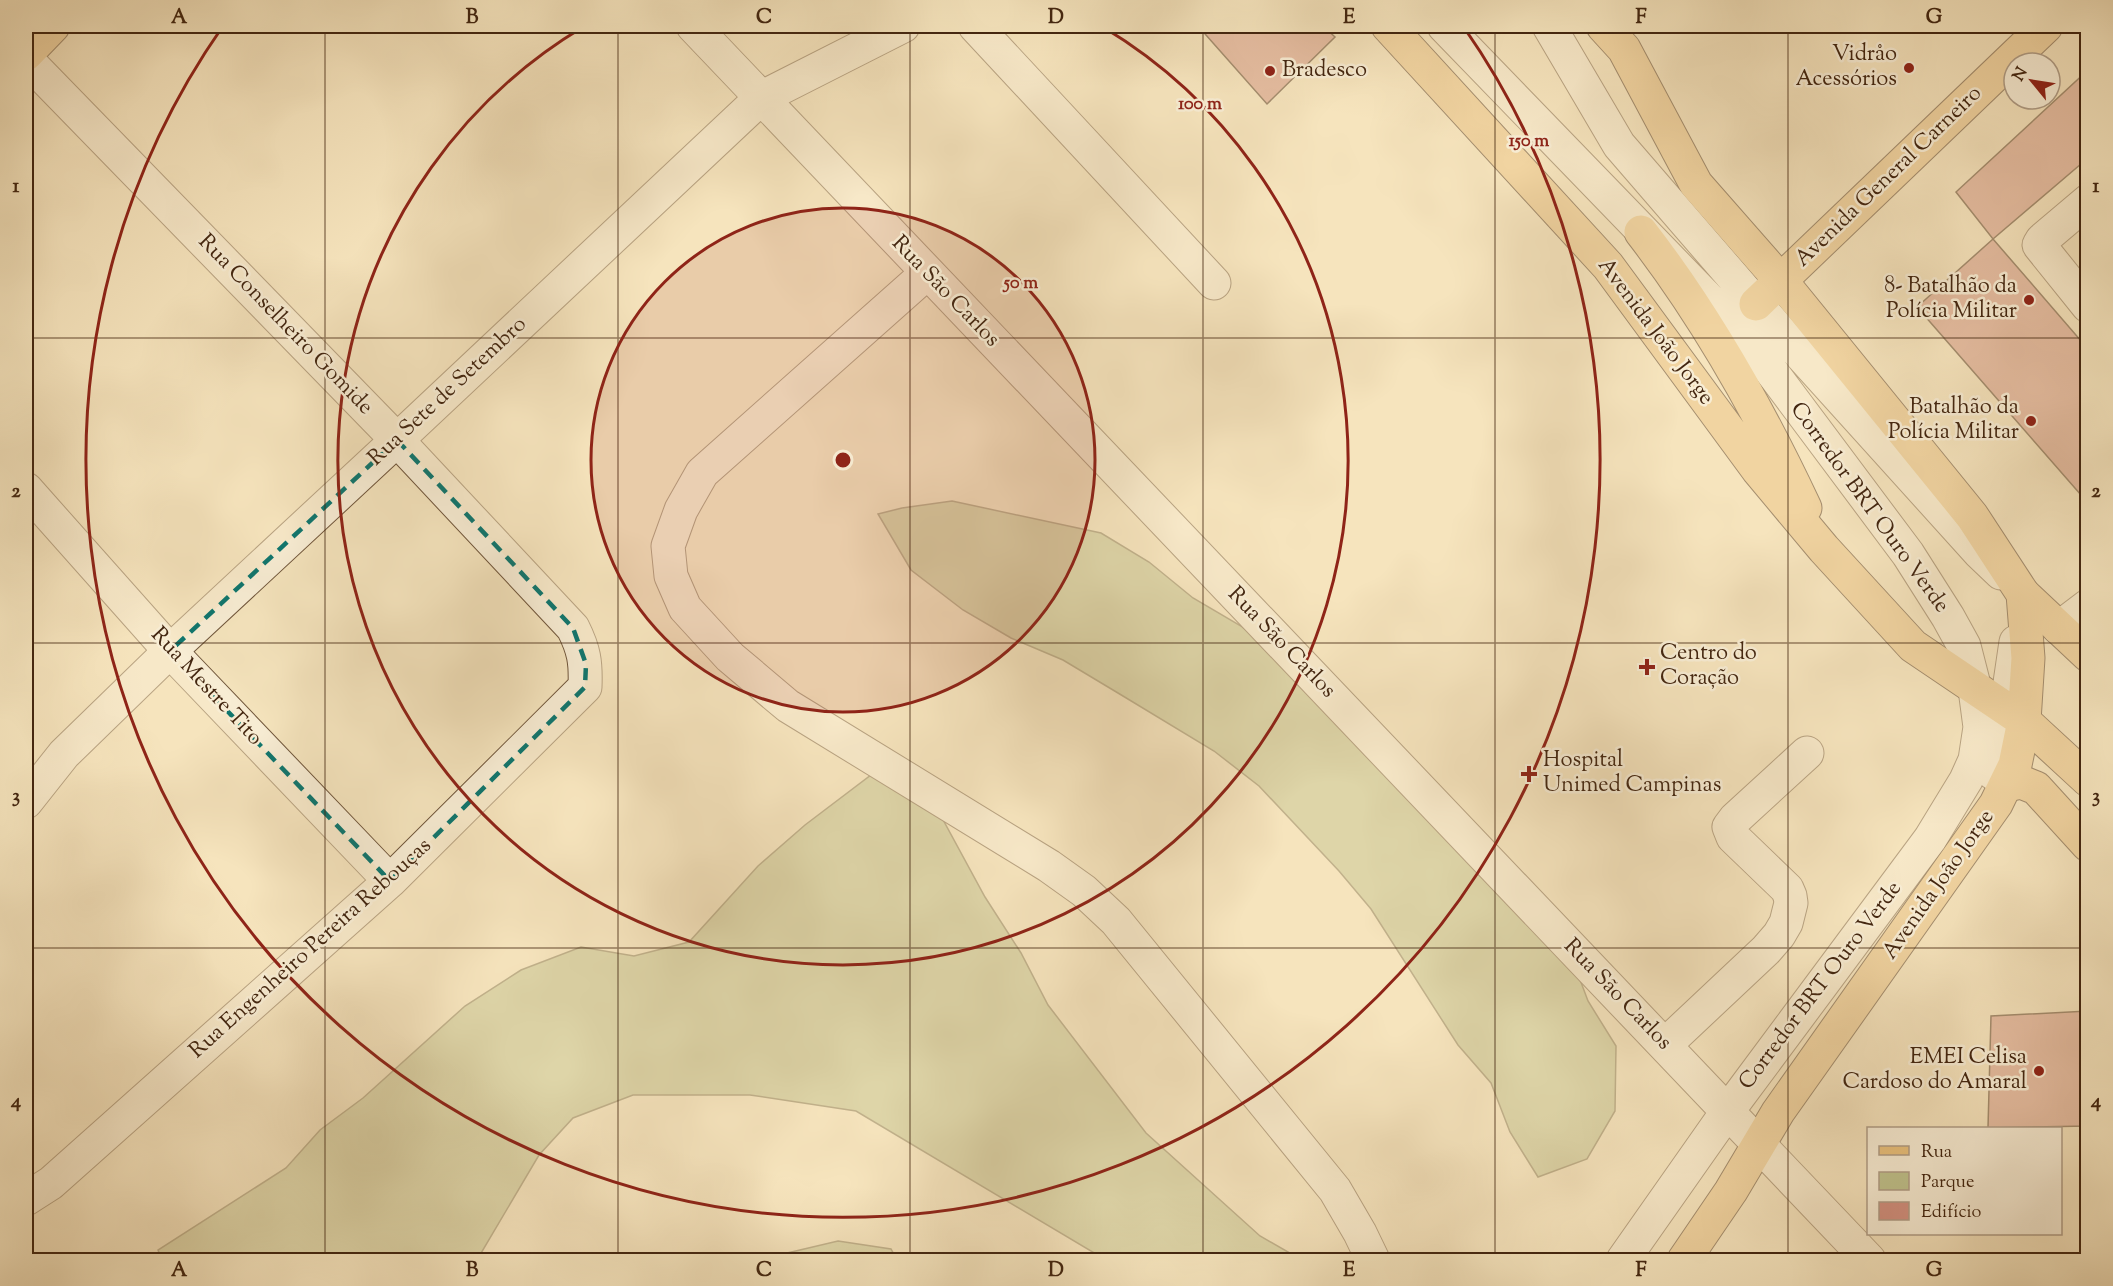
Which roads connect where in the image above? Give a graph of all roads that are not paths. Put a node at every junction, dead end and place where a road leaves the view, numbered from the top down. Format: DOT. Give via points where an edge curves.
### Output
graph roads {
  1 [pos="53,26"];
  2 [pos="693,26"];
  3 [pos="903,26"];
  4 [pos="975,26"];
  5 [pos="1388,26"];
  6 [pos="1444,26"];
  7 [pos="1549,26"];
  8 [pos="1581,26"];
  9 [pos="1603,26"];
  10 [pos="2046,26"];
  11 [pos="1624,49"];
  12 [pos="26,54"];
  13 [pos="26,59"];
  14 [pos="761,98"];
  15 [pos="2088,201"];
  16 [pos="1641,232"];
  17 [pos="927,273"];
  18 [pos="1781,281"];
  19 [pos="1214,283"];
  20 [pos="1756,304"];
  21 [pos="2088,306"];
  22 [pos="397,440"];
  23 [pos="26,489"];
  24 [pos="1824,549"];
  25 [pos="2023,594"];
  26 [pos="2088,606"];
  27 [pos="2059,628"];
  28 [pos="170,651"];
  29 [pos="2088,655"];
  30 [pos="585,687"];
  31 [pos="1975,689"];
  32 [pos="2015,716"];
  33 [pos="1807,753"];
  34 [pos="2088,780"];
  35 [pos="2006,785"];
  36 [pos="26,802"];
  37 [pos="2088,845"];
  38 [pos="390,881"];
  39 [pos="1665,1045"];
  40 [pos="1742,1127"];
  41 [pos="26,1198"];
  42 [pos="1373,1260"];
  43 [pos="1623,1260"];
  44 [pos="1644,1260"];
  45 [pos="1684,1260"];
  46 [pos="1869,1260"];
  1 -- 12 [label="main road"];
  2 -- 14 [label="street, Rua São Carlos"];
  3 -- 14 [label="street, Rua Sete de Setembro"];
  4 -- 19 [label="street"];
  5 -- 24 [label="main road, Avenida João Jorge" via="1608,266 1758,470"];
  6 -- 16 [label="street, Corredor BRT Ouro Verde"];
  7 -- 20 [label="street, Corredor BRT Ouro Verde" via="1619,145"];
  8 -- 11 [label="main road"];
  9 -- 11 [label="main road, Avenida João Jorge"];
  10 -- 18 [label="main road, Avenida General Carneiro"];
  11 -- 18 [label="main road, Avenida João Jorge" via="1696,184"];
  13 -- 22 [label="street, Rua Conselheiro Gomide"];
  14 -- 17 [label="street, Rua São Carlos"];
  14 -- 22 [label="street, Rua Sete de Setembro"];
  15 -- 21 [label="street" via="2039,245"];
  16 -- 24 [label="main road" via="1716,342 1782,458"];
  16 -- 31 [label="street, Corredor BRT Ouro Verde" via="1748,340 1908,554 1964,646"];
  17 -- 39 [label="street, Rua São Carlos"];
  17 -- 42 [label="street" via="702,473 681,510 668,546 671,576 685,608 729,657 788,706 1049,866 1116,921 1335,1190"];
  18 -- 20 [label="main road, Avenida General Carneiro"];
  18 -- 25 [label="main road, Avenida João Jorge" via="1972,516"];
  20 -- 25 [label="street, Corredor BRT Ouro Verde" via="1979,552"];
  22 -- 28 [label="street, Rua Sete de Setembro"];
  22 -- 30 [label="street, Rua Conselheiro Gomide" via="573,628 586,664"];
  23 -- 28 [label="street, Rua Mestre Tito"];
  24 -- 31 [label="main road, Avenida João Jorge" via="1913,646"];
  25 -- 27 [label="main road, Avenida João Jorge"];
  25 -- 32 [label="main road, Avenida João Jorge" via="2028,658"];
  26 -- 27 [label="street"];
  27 -- 29 [label="main road, Avenida João Jorge"];
  28 -- 36 [label="street, Rua Sete de Setembro" via="64,754"];
  28 -- 38 [label="street, Rua Mestre Tito"];
  30 -- 38 [label="street, Rua Engenheiro Pereira Rebouças"];
  31 -- 32 [label="main road, Avenida João Jorge"];
  31 -- 40 [label="street, Corredor BRT Ouro Verde" via="1980,727 1975,760 1966,780"];
  32 -- 34 [label="main road, Avenida João Jorge"];
  32 -- 35 [label="main road, Avenida João Jorge" via="2015,765"];
  32 -- 40 [label="street, Corredor BRT Ouro Verde" via="1983,794"];
  33 -- 39 [label="street" via="1729,827 1733,837 1787,889 1791,903 1786,923 1766,950"];
  35 -- 37 [label="main road" via="2020,782 2036,788"];
  35 -- 40 [label="main road, Avenida João Jorge" via="1778,1112"];
  38 -- 41 [label="street, Rua Engenheiro Pereira Rebouças" via="51,1184"];
  39 -- 40 [label="street, Rua São Carlos"];
  40 -- 43 [label="street, Corredor BRT Ouro Verde"];
  40 -- 44 [label="street, Corredor BRT Ouro Verde"];
  40 -- 45 [label="main road, Avenida João Jorge" via="1731,1191"];
  40 -- 46 [label="street, Rua São Carlos"];
}
